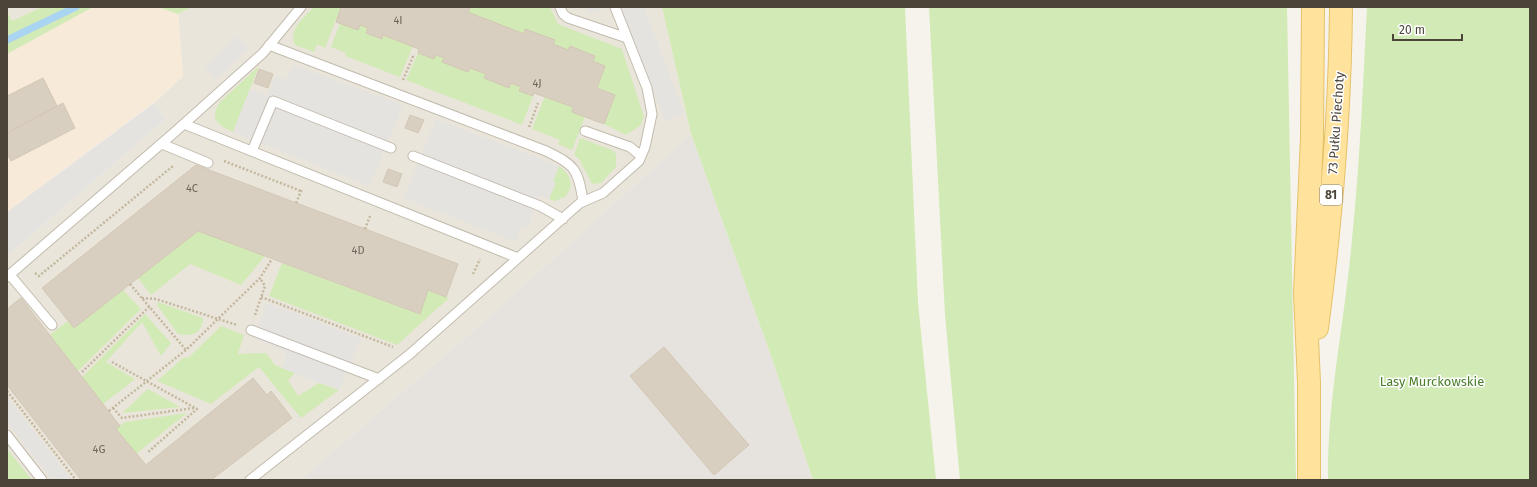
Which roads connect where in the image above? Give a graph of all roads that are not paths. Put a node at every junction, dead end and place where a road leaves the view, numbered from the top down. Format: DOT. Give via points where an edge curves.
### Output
graph roads {
  1 [pos="301,7"];
  2 [pos="560,7"];
  3 [pos="615,7"];
  4 [pos="1313,7"];
  5 [pos="1341,7"];
  6 [pos="628,38"];
  7 [pos="269,45"];
  8 [pos="184,124"];
  9 [pos="585,131"];
  10 [pos="162,144"];
  11 [pos="391,148"];
  12 [pos="252,151"];
  13 [pos="413,156"];
  14 [pos="641,156"];
  15 [pos="208,163"];
  16 [pos="584,201"];
  17 [pos="563,219"];
  18 [pos="518,258"];
  19 [pos="8,276"];
  20 [pos="52,325"];
  21 [pos="251,330"];
  22 [pos="379,379"];
  23 [pos="1310,383"];
  24 [pos="7,435"];
  25 [pos="42,480"];
  26 [pos="250,480"];
  27 [pos="1309,480"];
  1 -- 7 [label="lane"];
  2 -- 6 [label="lane" via="568,18"];
  3 -- 6 [label="lane"];
  4 -- 23 [label="main road, 73 Pułku Piechoty / 81" via="1312,137 1305,293"];
  5 -- 23 [label="main road, 73 Pułku Piechoty / 81" via="1337,132"];
  6 -- 14 [label="lane" via="649,95 652,114"];
  7 -- 8 [label="lane"];
  7 -- 16 [label="lane" via="539,148 566,161 580,180"];
  8 -- 10 [label="lane"];
  8 -- 12 [label="lane"];
  9 -- 14 [label="lane" via="630,148"];
  10 -- 15 [label="lane"];
  10 -- 19 [label="lane"];
  11 -- 12 [label="lane" via="273,101"];
  12 -- 18 [label="lane"];
  13 -- 17 [label="lane" via="540,206"];
  14 -- 16 [label="lane" via="639,161 603,193"];
  16 -- 17 [label="lane"];
  17 -- 18 [label="lane"];
  18 -- 22 [label="lane"];
  19 -- 20 [label="lane"];
  21 -- 22 [label="lane"];
  22 -- 26 [label="lane"];
  23 -- 27 [label="main road, 73 Pułku Piechoty / 81"];
  24 -- 25 [label="lane"];
}
